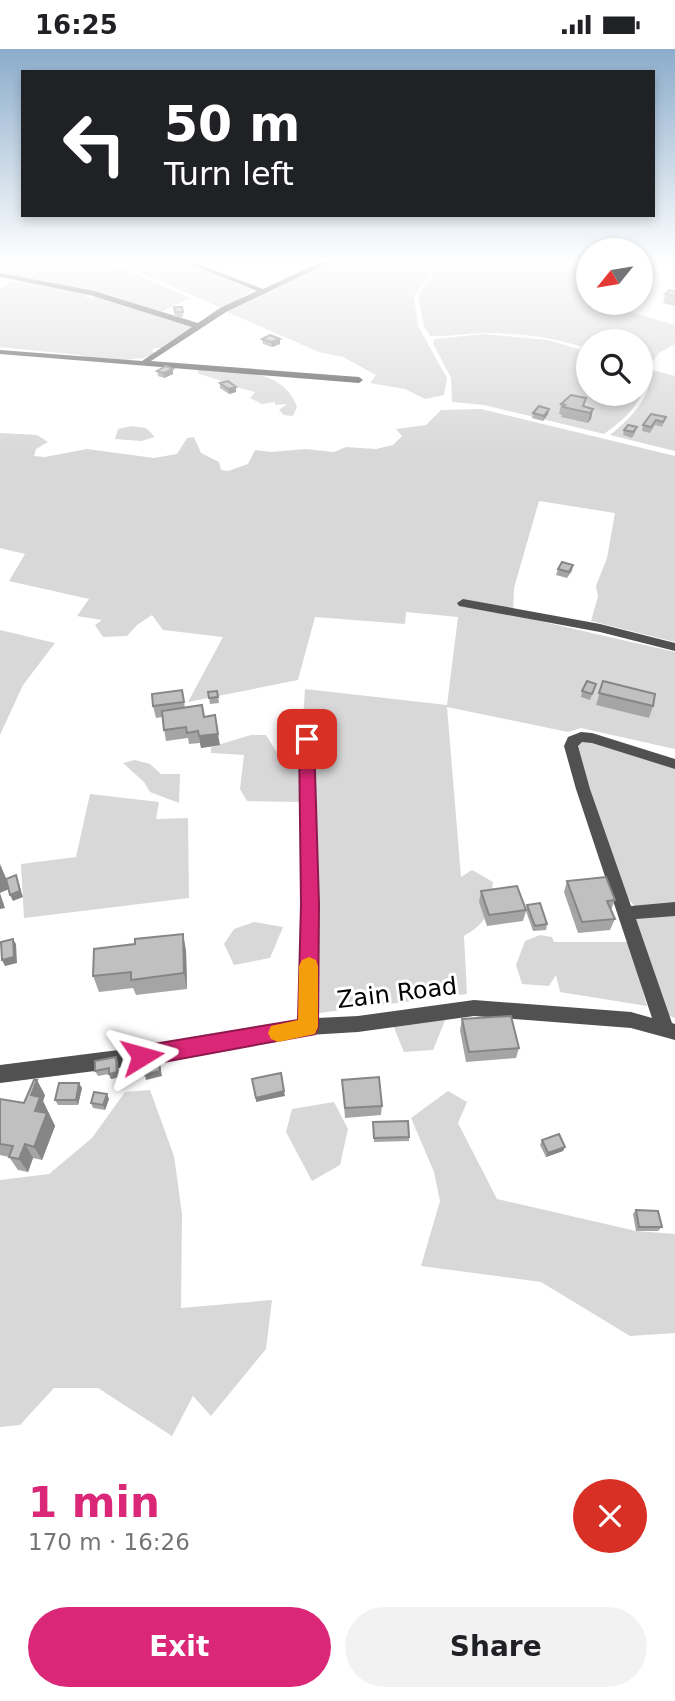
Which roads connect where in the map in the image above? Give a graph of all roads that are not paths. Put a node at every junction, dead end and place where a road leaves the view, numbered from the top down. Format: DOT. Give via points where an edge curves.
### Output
graph roads {
  1 [pos="194,325"];
  2 [pos="198,326"];
  3 [pos="0,352"];
  4 [pos="146,361"];
  5 [pos="359,380"];
  6 [pos="463,603"];
  7 [pos="675,647"];
  8 [pos="307,739"];
  9 [pos="675,764"];
  10 [pos="675,909"];
  11 [pos="625,913"];
  12 [pos="308,1027"];
  13 [pos="670,1030"];
  14 [pos="0,1074"];
  1 -- 2 [label="street"];
  2 -- 4 [label="street"];
  3 -- 4 [label="street"];
  4 -- 5 [label="street"];
  6 -- 7 [label="street"];
  8 -- 12 [label="street"];
  9 -- 11 [label="street" via="592,738 573,740 571,746"];
  10 -- 11 [label="street"];
  11 -- 13 [label="street"];
  12 -- 13 [label="street, Zain Road" via="474,1008 596,1016"];
  12 -- 14 [label="street, Zain Road" via="166,1053"];
}
